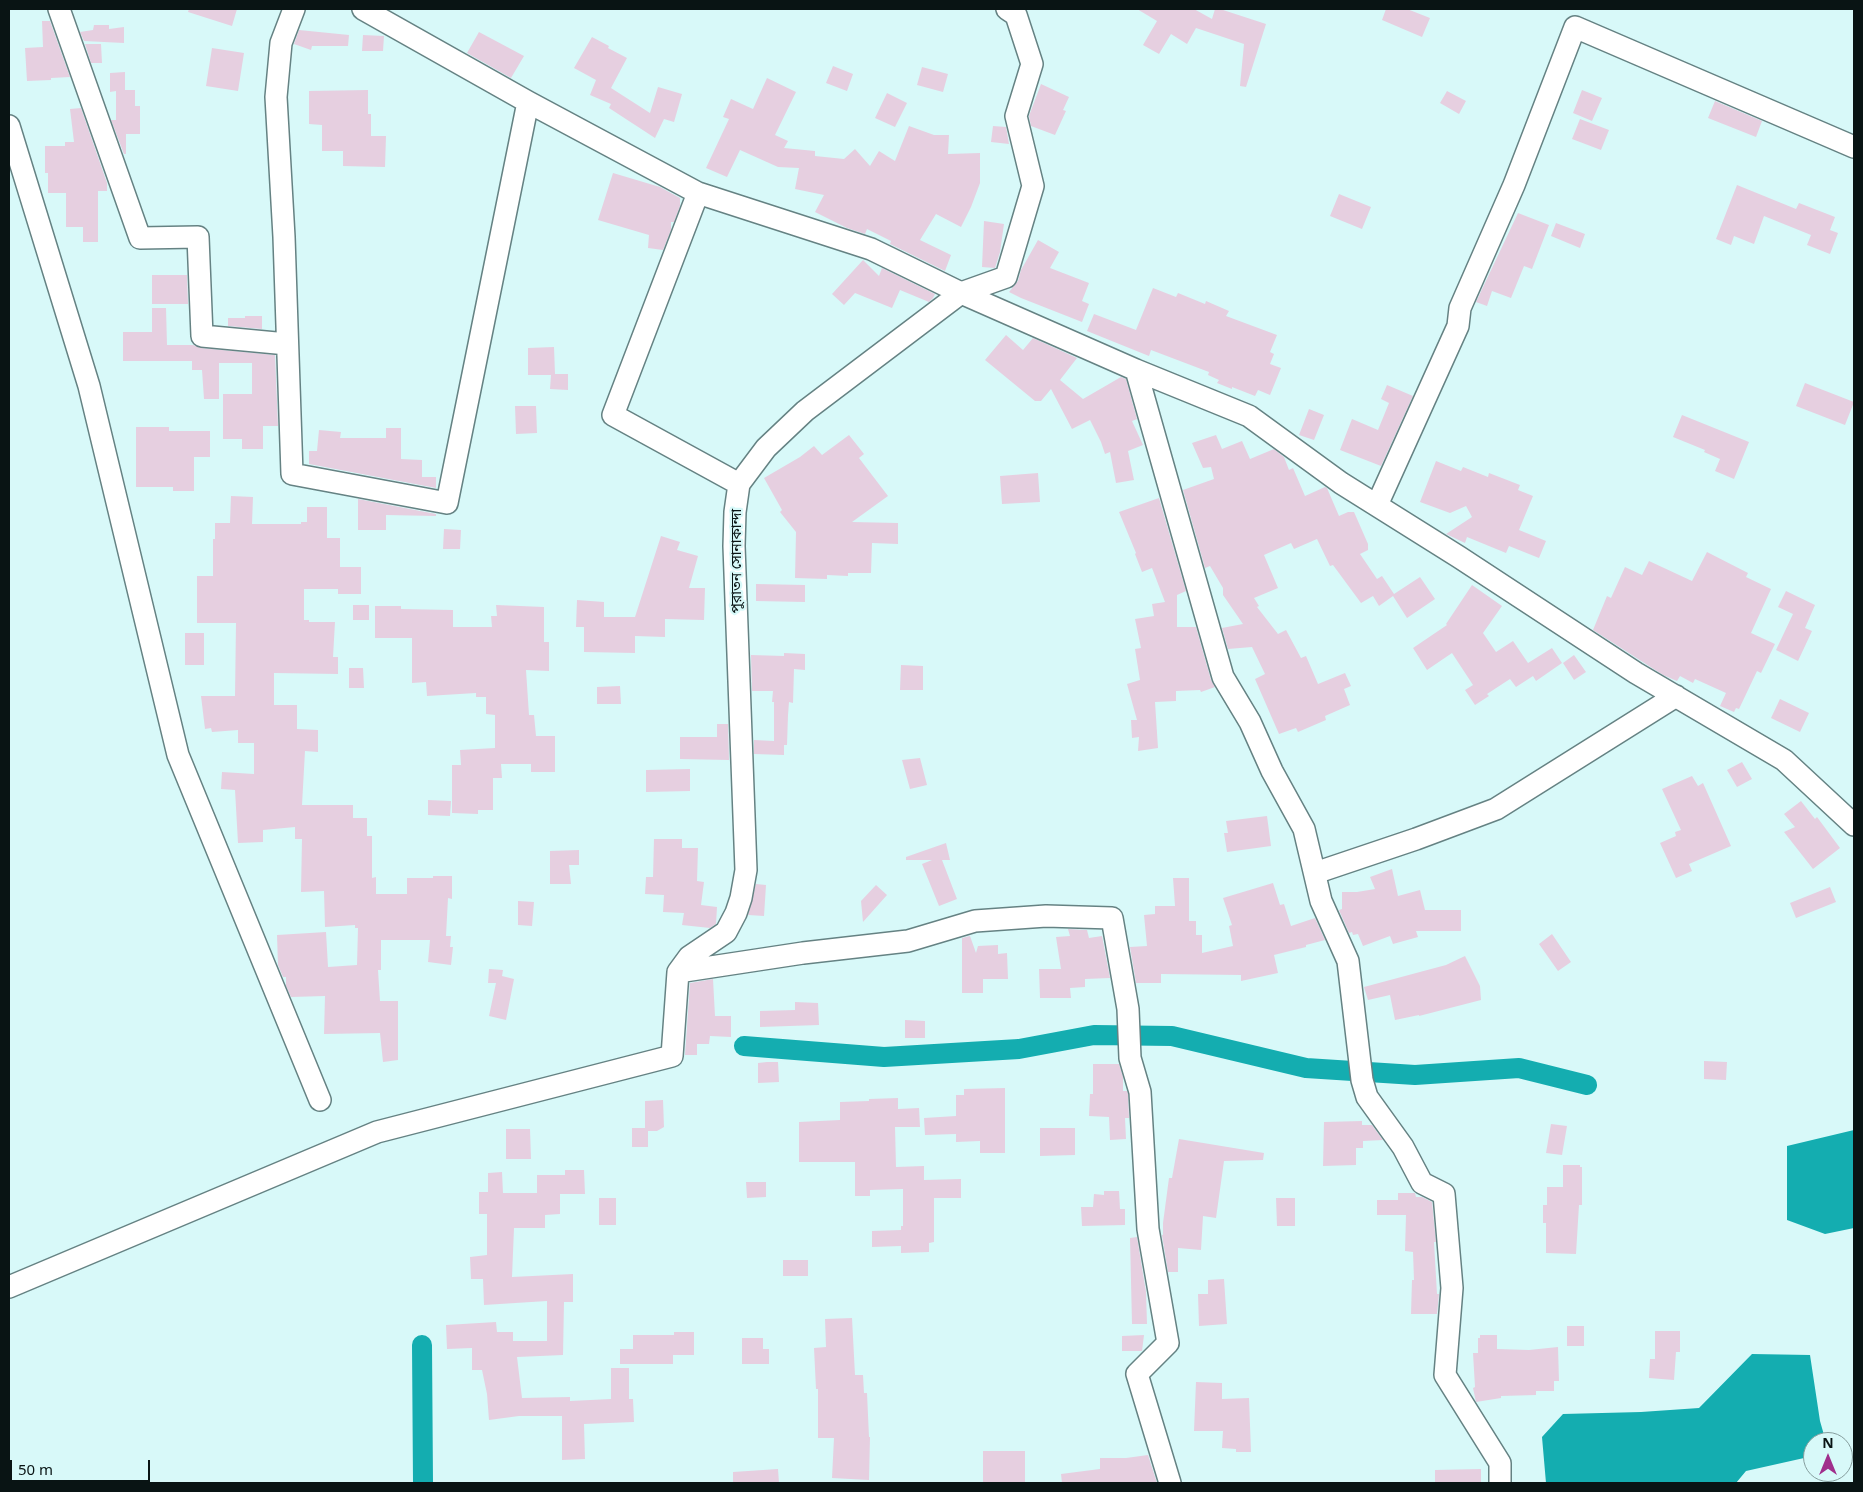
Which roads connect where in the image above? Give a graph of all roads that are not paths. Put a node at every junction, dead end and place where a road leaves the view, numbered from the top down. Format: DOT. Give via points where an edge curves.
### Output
graph roads {
  1 [pos="59,9"];
  2 [pos="294,9"];
  3 [pos="363,9"];
  4 [pos="1007,9"];
  5 [pos="528,102"];
  6 [pos="9,126"];
  7 [pos="1854,147"];
  8 [pos="698,193"];
  9 [pos="961,293"];
  10 [pos="287,344"];
  11 [pos="1136,370"];
  12 [pos="739,484"];
  13 [pos="1377,505"];
  14 [pos="1676,696"];
  15 [pos="1854,825"];
  16 [pos="1315,873"];
  17 [pos="678,972"];
  18 [pos="320,1100"];
  19 [pos="9,1287"];
  20 [pos="1170,1483"];
  21 [pos="1500,1483"];
  1 -- 10 [label="street" via="140,238 198,236 202,336"];
  2 -- 10 [label="street" via="281,43 276,96"];
  3 -- 5 [label="street"];
  4 -- 9 [label="street, পুরাতন সোনাকান্দা" via="1016,15 1032,64 1016,116 1033,186 1006,277"];
  5 -- 8 [label="street"];
  5 -- 10 [label="street" via="447,503 292,474"];
  6 -- 18 [label="street" via="89,386 178,755"];
  7 -- 13 [label="street" via="1575,27 1514,185 1460,308 1458,326"];
  8 -- 9 [label="street" via="871,249"];
  8 -- 12 [label="street" via="613,415"];
  9 -- 11 [label="street"];
  9 -- 12 [label="street, পুরাতন সোনাকান্দা" via="805,412 766,448"];
  11 -- 13 [label="street" via="1249,416"];
  11 -- 16 [label="street" via="1223,677 1250,722 1304,829"];
  12 -- 17 [label="street, পুরাতন সোনাকান্দা" via="734,546 746,870 741,898 726,932 689,957"];
  13 -- 14 [label="street"];
  14 -- 15 [label="street" via="1784,760"];
  14 -- 16 [label="street" via="1496,809"];
  16 -- 21 [label="street" via="1321,901 1348,961 1362,1080 1367,1097 1403,1147 1422,1182 1444,1194 1452,1288 1445,1375 1500,1462"];
  17 -- 19 [label="street" via="672,1056 377,1132"];
  17 -- 20 [label="street" via="908,941 975,921 1046,916 1112,918 1128,1009 1130,1058 1140,1092 1148,1229 1168,1343 1137,1374"];
}
